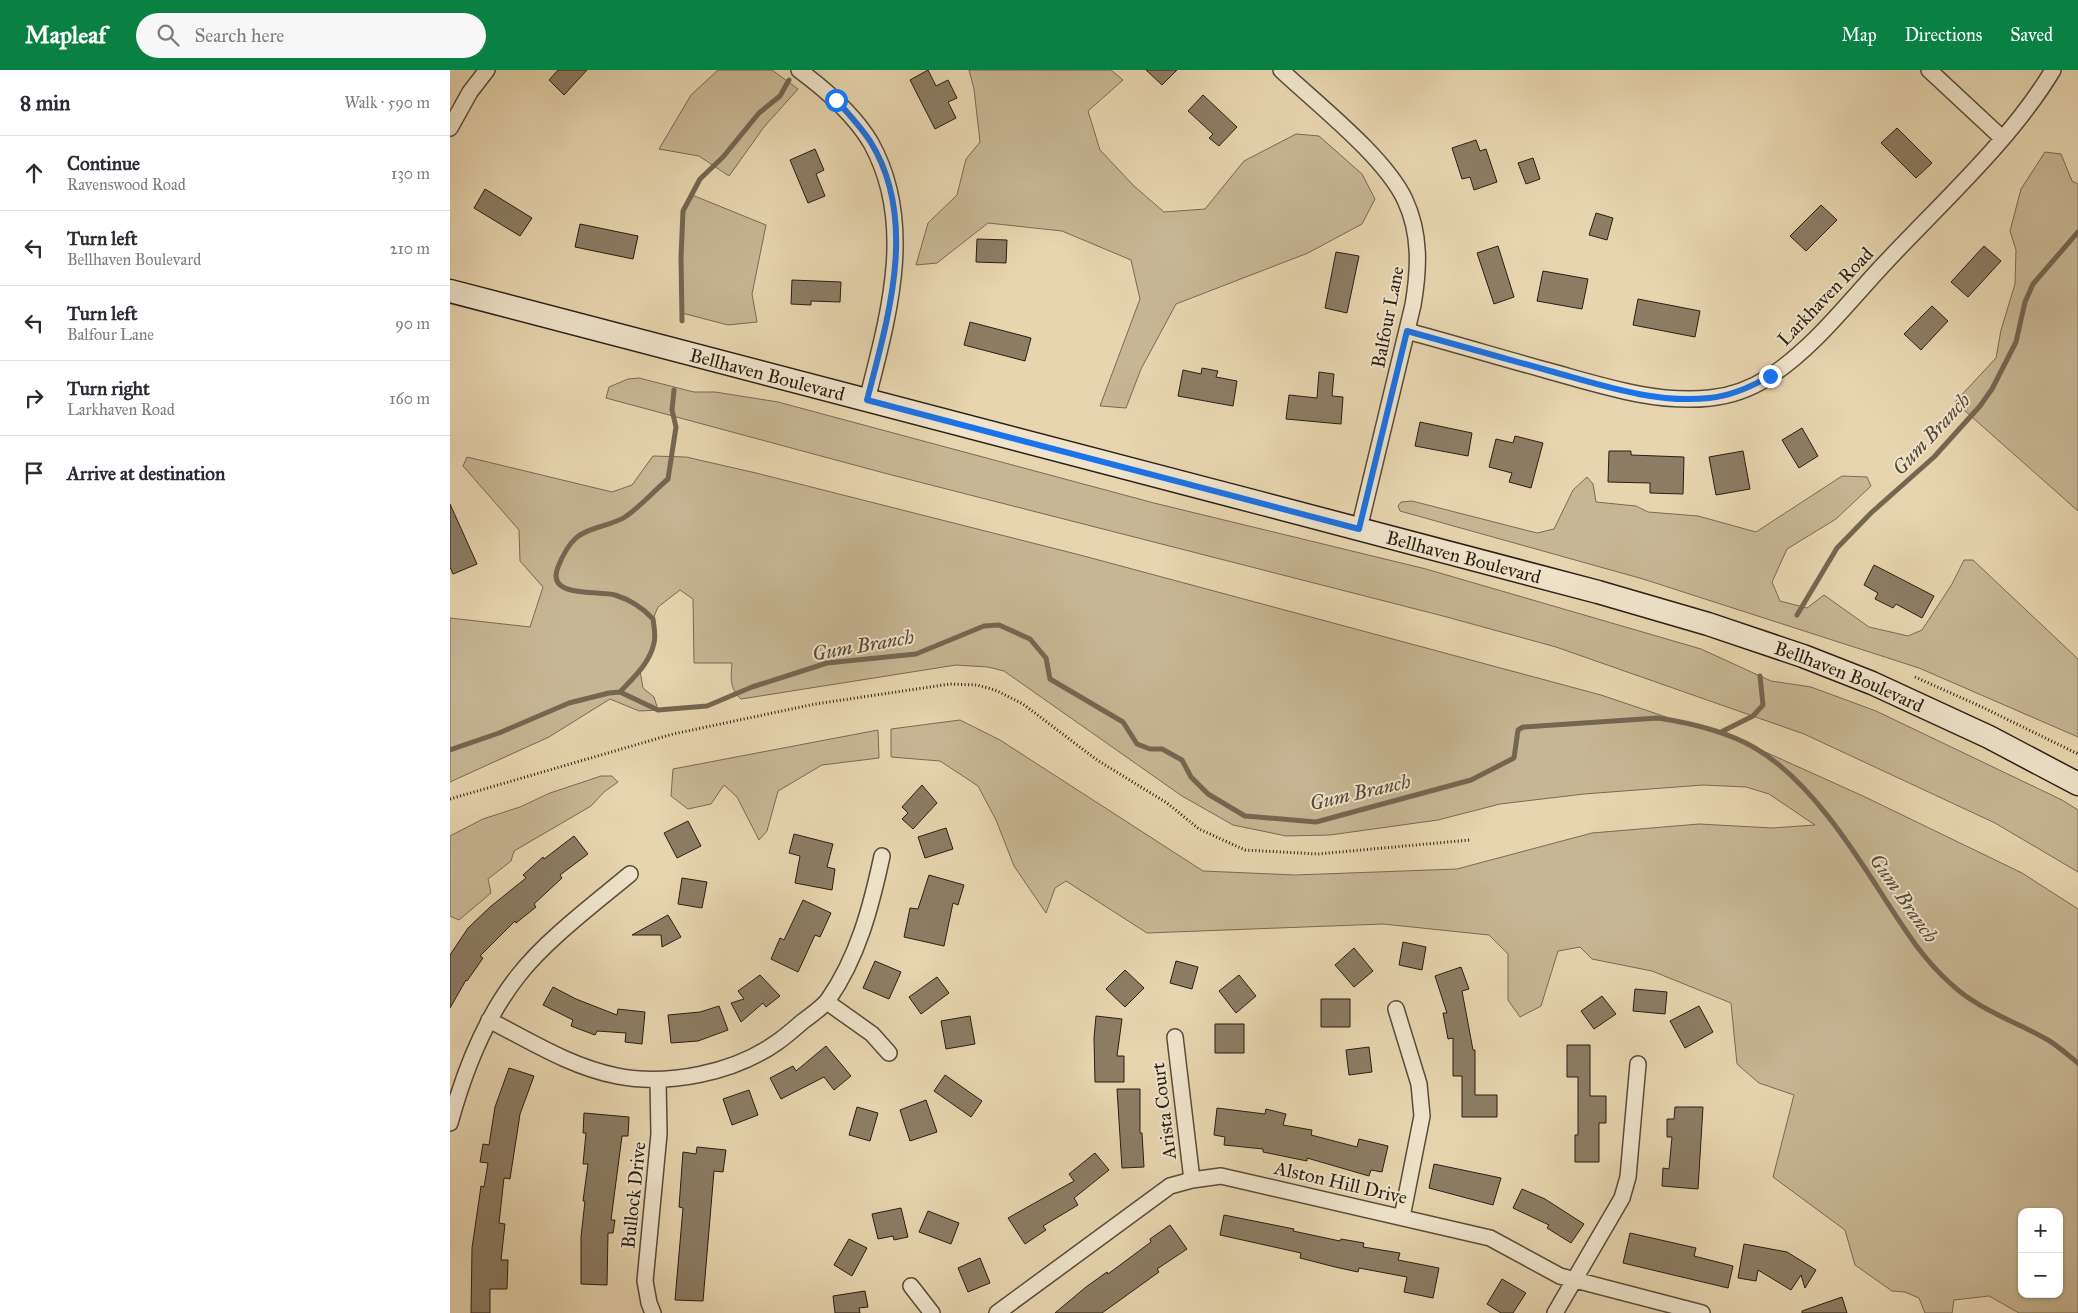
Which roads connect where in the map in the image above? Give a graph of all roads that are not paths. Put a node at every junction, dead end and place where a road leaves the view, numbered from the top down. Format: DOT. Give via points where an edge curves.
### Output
graph roads {
  1 [pos="487,70"];
  2 [pos="799,70"];
  3 [pos="1281,70"];
  4 [pos="1929,70"];
  5 [pos="2053,70"];
  6 [pos="450,128"];
  7 [pos="2002,138"];
  8 [pos="450,291"];
  9 [pos="1407,331"];
  10 [pos="867,400"];
  11 [pos="1359,529"];
  12 [pos="2078,784"];
  13 [pos="882,856"];
  14 [pos="630,874"];
  15 [pos="827,1002"];
  16 [pos="1396,1009"];
  17 [pos="489,1020"];
  18 [pos="1175,1037"];
  19 [pos="889,1053"];
  20 [pos="1638,1064"];
  21 [pos="658,1080"];
  22 [pos="450,1124"];
  23 [pos="1192,1180"];
  24 [pos="1402,1217"];
  25 [pos="1576,1281"];
  26 [pos="911,1286"];
  27 [pos="653,1313"];
  28 [pos="932,1313"];
  29 [pos="997,1313"];
  30 [pos="1555,1313"];
  31 [pos="1702,1313"];
  1 -- 6 [label="street" via="470,92"];
  2 -- 10 [label="street" via="836,100 870,142 893,206 895,265 892,294"];
  3 -- 9 [label="street, Balfour Lane" via="1374,158 1405,200 1417,242 1419,263"];
  4 -- 7 [label="street"];
  5 -- 7 [label="street, Larkhaven Road"];
  7 -- 9 [label="street, Larkhaven Road" via="1811,341 1770,376 1734,393 1697,399 1647,395 1599,385"];
  8 -- 10 [label="main road, Bellhaven Boulevard"];
  9 -- 11 [label="street, Balfour Lane"];
  10 -- 11 [label="main road, Bellhaven Boulevard"];
  11 -- 12 [label="main road, Bellhaven Boulevard" via="1598,592 1803,656 1934,710"];
  13 -- 15 [label="street" via="870,909 848,967"];
  14 -- 17 [label="street" via="561,932 518,976"];
  15 -- 19 [label="street" via="872,1034"];
  15 -- 21 [label="street" via="775,1044 740,1062 700,1074"];
  16 -- 24 [label="street" via="1419,1084 1422,1116"];
  17 -- 21 [label="street" via="569,1062 617,1076"];
  17 -- 22 [label="street" via="467,1067"];
  18 -- 23 [label="street, Arista Court"];
  20 -- 25 [label="street" via="1628,1177 1622,1198"];
  21 -- 27 [label="street, Bullock Drive" via="659,1134 645,1281"];
  23 -- 24 [label="street, Alston Hill Drive" via="1221,1176"];
  23 -- 29 [label="street, Alston Hill Drive" via="1170,1186 1149,1200"];
  24 -- 25 [label="street, Alston Hill Drive" via="1490,1238 1560,1276"];
  25 -- 30 [label="street"];
  25 -- 31 [label="street, Alston Hill Drive"];
  26 -- 28 [label="street"];
}
